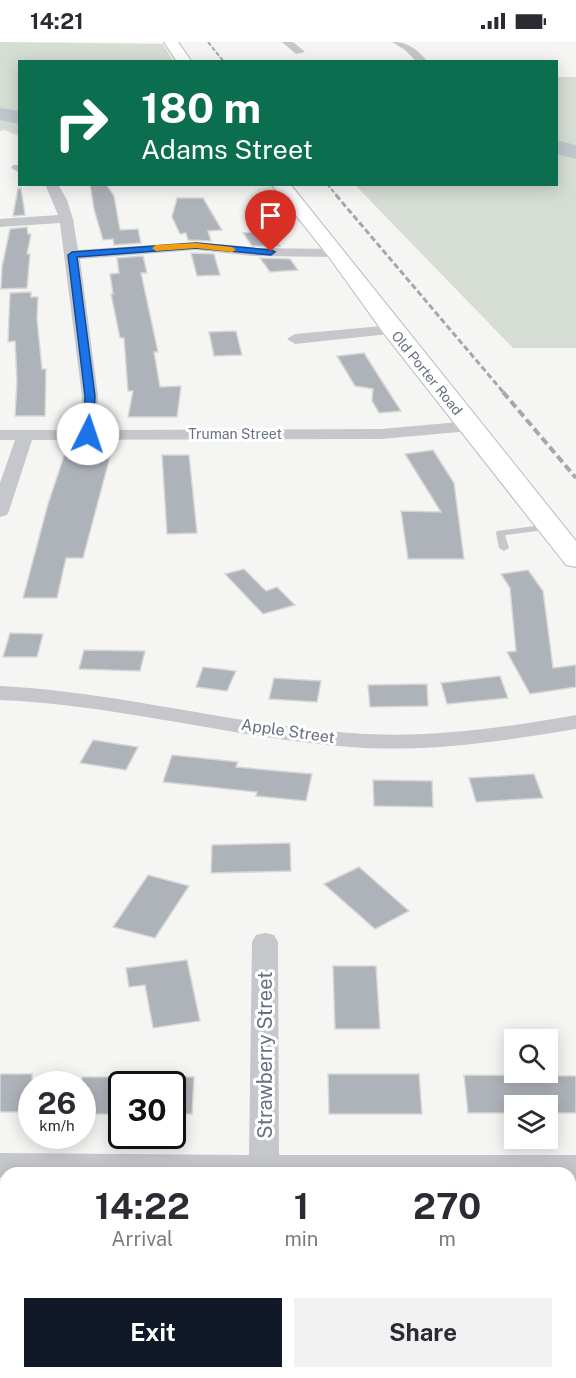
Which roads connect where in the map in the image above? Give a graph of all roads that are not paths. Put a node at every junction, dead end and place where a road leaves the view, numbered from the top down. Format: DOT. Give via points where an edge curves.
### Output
graph roads {
  1 [pos="171,42"];
  2 [pos="287,42"];
  3 [pos="397,42"];
  4 [pos="300,52"];
  5 [pos="184,60"];
  6 [pos="421,60"];
  7 [pos="52,186"];
  8 [pos="282,186"];
  9 [pos="66,219"];
  10 [pos="0,223"];
  11 [pos="336,253"];
  12 [pos="72,255"];
  13 [pos="393,330"];
  14 [pos="295,339"];
  15 [pos="470,426"];
  16 [pos="88,434"];
  17 [pos="0,435"];
  18 [pos="25,435"];
  19 [pos="0,511"];
  20 [pos="550,527"];
  21 [pos="504,548"];
  22 [pos="576,560"];
  23 [pos="0,693"];
  24 [pos="576,722"];
  25 [pos="265,942"];
  26 [pos="0,1166"];
  27 [pos="132,1167"];
  28 [pos="264,1167"];
  1 -- 5 [label="street"];
  2 -- 4 [label="street"];
  3 -- 6 [label="street"];
  7 -- 9 [label="street"];
  8 -- 11 [label="street, Old Porter Road"];
  9 -- 10 [label="street"];
  9 -- 12 [label="street"];
  11 -- 12 [label="street" via="253,252 196,246"];
  11 -- 13 [label="street, Old Porter Road"];
  12 -- 16 [label="street" via="90,396"];
  13 -- 14 [label="street"];
  13 -- 15 [label="street, Old Porter Road"];
  15 -- 16 [label="street, Truman Street" via="381,434"];
  15 -- 20 [label="street, Old Porter Road"];
  16 -- 18 [label="street, Truman Street"];
  17 -- 18 [label="street, Truman Street"];
  18 -- 19 [label="street"];
  20 -- 21 [label="lane" via="498,528"];
  20 -- 22 [label="street, Old Porter Road"];
  23 -- 24 [label="street, Apple Street" via="82,698 320,737 363,740 459,739"];
  25 -- 28 [label="street, Strawberry Street"];
  26 -- 27 [label="street"];
}
